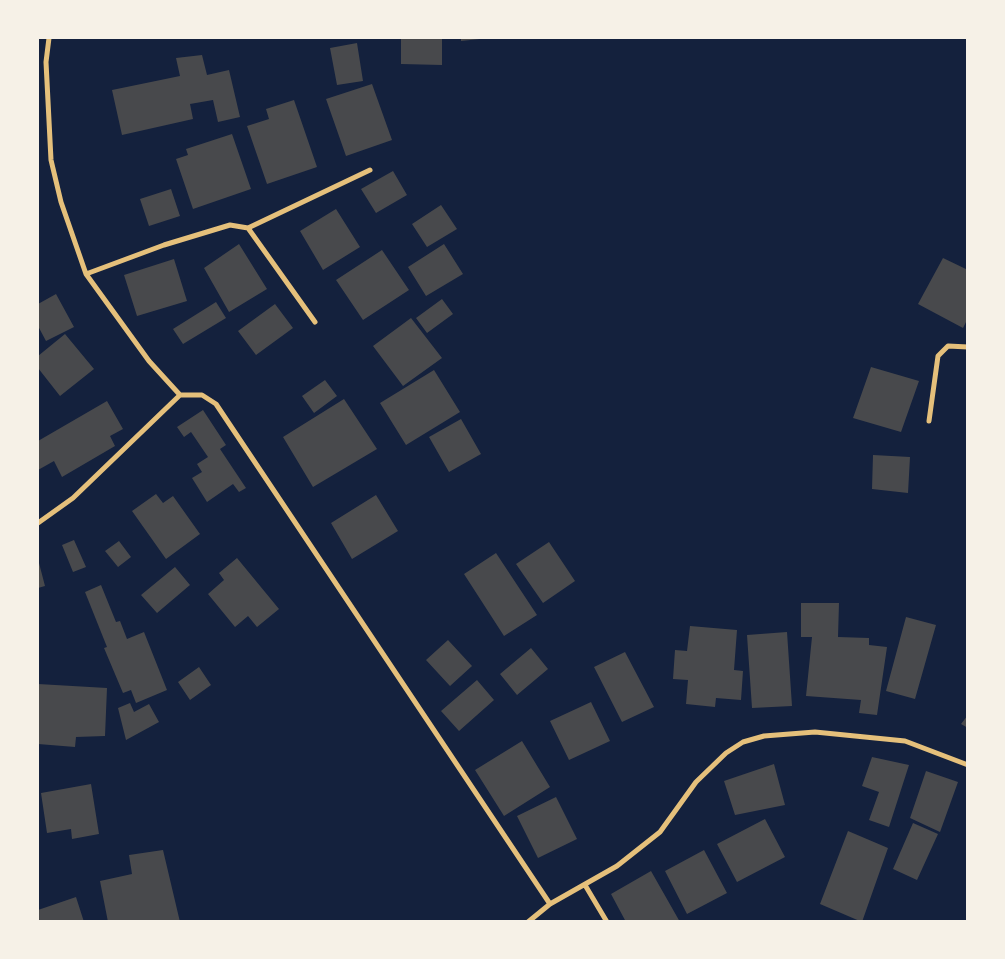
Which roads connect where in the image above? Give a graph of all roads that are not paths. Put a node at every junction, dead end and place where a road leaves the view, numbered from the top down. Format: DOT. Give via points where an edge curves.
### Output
graph roads {
  1 [pos="49,38"];
  2 [pos="370,170"];
  3 [pos="248,228"];
  4 [pos="86,274"];
  5 [pos="315,322"];
  6 [pos="968,347"];
  7 [pos="180,395"];
  8 [pos="929,421"];
  9 [pos="38,523"];
  10 [pos="968,765"];
  11 [pos="585,885"];
  12 [pos="550,904"];
  13 [pos="528,922"];
  14 [pos="607,922"];
  1 -- 4 [label="street" via="46,62 51,160 61,202"];
  2 -- 3 [label="street"];
  3 -- 4 [label="street" via="230,225"];
  3 -- 5 [label="street"];
  4 -- 7 [label="street" via="149,362"];
  6 -- 8 [label="street" via="948,346 938,356"];
  7 -- 9 [label="street" via="74,498"];
  7 -- 12 [label="street" via="202,395 216,404"];
  10 -- 11 [label="street" via="904,741 815,732 764,736 743,742 726,753 696,782 660,832 617,866"];
  11 -- 12 [label="street"];
  11 -- 14 [label="street"];
  12 -- 13 [label="street"];
}
